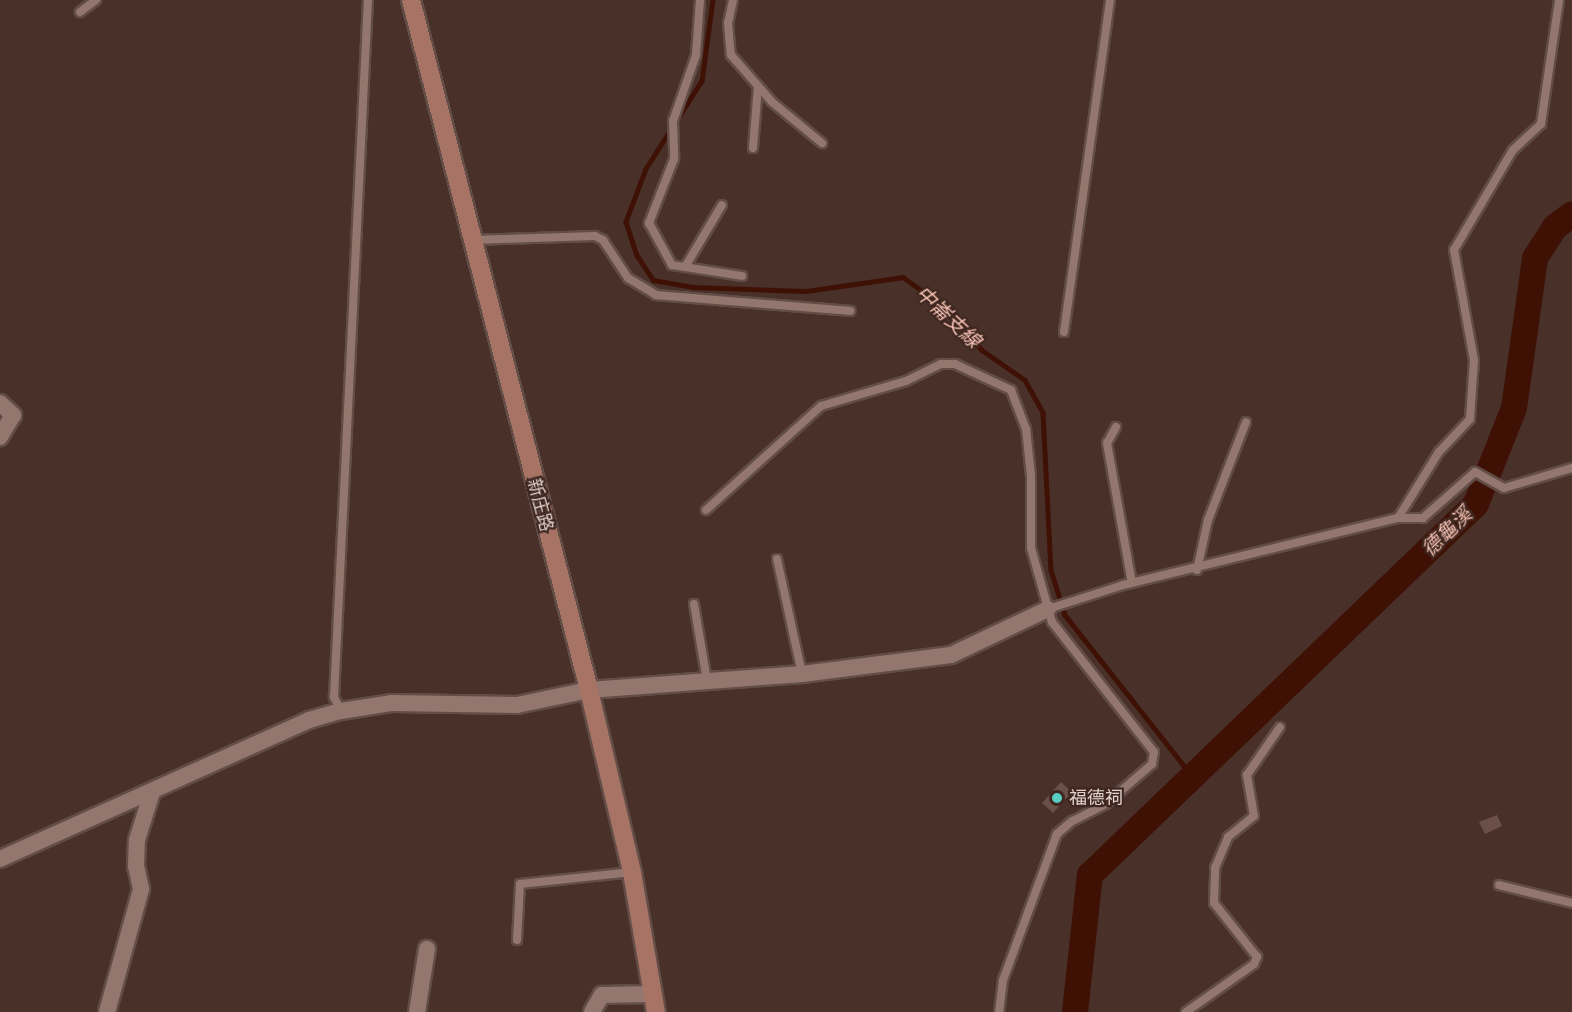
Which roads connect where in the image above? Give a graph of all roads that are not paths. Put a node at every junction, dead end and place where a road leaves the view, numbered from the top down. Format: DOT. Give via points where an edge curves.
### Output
graph roads {
  1 [pos="96,0"];
  2 [pos="368,0"];
  3 [pos="411,0"];
  4 [pos="700,0"];
  5 [pos="733,0"];
  6 [pos="1110,0"];
  7 [pos="1559,0"];
  8 [pos="80,12"];
  9 [pos="758,86"];
  10 [pos="822,143"];
  11 [pos="753,148"];
  12 [pos="722,205"];
  13 [pos="472,240"];
  14 [pos="685,267"];
  15 [pos="742,276"];
  16 [pos="850,311"];
  17 [pos="1064,332"];
  18 [pos="0,403"];
  19 [pos="1246,422"];
  20 [pos="1116,427"];
  21 [pos="0,437"];
  22 [pos="1572,468"];
  23 [pos="706,510"];
  24 [pos="1398,518"];
  25 [pos="777,559"];
  26 [pos="1197,570"];
  27 [pos="1132,584"];
  28 [pos="694,604"];
  29 [pos="1048,609"];
  30 [pos="802,674"];
  31 [pos="707,681"];
  32 [pos="589,690"];
  33 [pos="341,711"];
  34 [pos="1280,727"];
  35 [pos="152,792"];
  36 [pos="0,859"];
  37 [pos="632,872"];
  38 [pos="1499,885"];
  39 [pos="1572,903"];
  40 [pos="516,940"];
  41 [pos="427,949"];
  42 [pos="654,1003"];
  43 [pos="107,1012"];
  44 [pos="417,1012"];
  45 [pos="592,1012"];
  46 [pos="999,1012"];
  47 [pos="1186,1012"];
  1 -- 8 [label="lane"];
  2 -- 33 [label="lane" via="334,697"];
  3 -- 13 [label="street, 新庄路"];
  4 -- 14 [label="lane" via="696,55 673,121 674,159 649,223 672,265"];
  5 -- 9 [label="lane" via="728,23 731,55"];
  6 -- 17 [label="lane"];
  7 -- 24 [label="lane" via="1541,124 1513,150 1454,250 1474,360 1470,418 1439,452"];
  9 -- 10 [label="lane"];
  9 -- 11 [label="lane"];
  12 -- 14 [label="lane"];
  13 -- 16 [label="lane" via="595,236 607,245 628,278 656,295"];
  13 -- 32 [label="street, 新庄路"];
  14 -- 15 [label="lane"];
  18 -- 21 [label="street" via="13,415"];
  19 -- 26 [label="lane" via="1208,520"];
  20 -- 27 [label="lane" via="1107,443"];
  22 -- 24 [label="lane" via="1504,488 1475,472 1423,518"];
  23 -- 29 [label="lane" via="821,406 906,381 941,364 955,364 1011,390 1020,407 1031,476 1031,548"];
  24 -- 26 [label="lane"];
  25 -- 30 [label="lane"];
  26 -- 27 [label="lane"];
  27 -- 29 [label="lane" via="1069,606"];
  28 -- 31 [label="lane"];
  29 -- 30 [label="street" via="951,655"];
  29 -- 46 [label="lane" via="1052,622 1154,752 1152,764 1106,804 1072,821 1057,834 1002,980"];
  30 -- 31 [label="street"];
  31 -- 32 [label="street"];
  32 -- 33 [label="street" via="517,705 392,703"];
  32 -- 37 [label="street, 新庄路"];
  33 -- 35 [label="street" via="309,720"];
  34 -- 47 [label="lane" via="1247,775 1254,816 1228,837 1215,868 1214,903 1257,957 1254,964"];
  35 -- 36 [label="street"];
  35 -- 43 [label="street" via="137,840 136,866 141,889"];
  37 -- 40 [label="lane" via="520,884"];
  37 -- 42 [label="street, 新庄路"];
  38 -- 39 [label="lane"];
  41 -- 44 [label="street"];
  42 -- 45 [label="street" via="602,995"];
}
